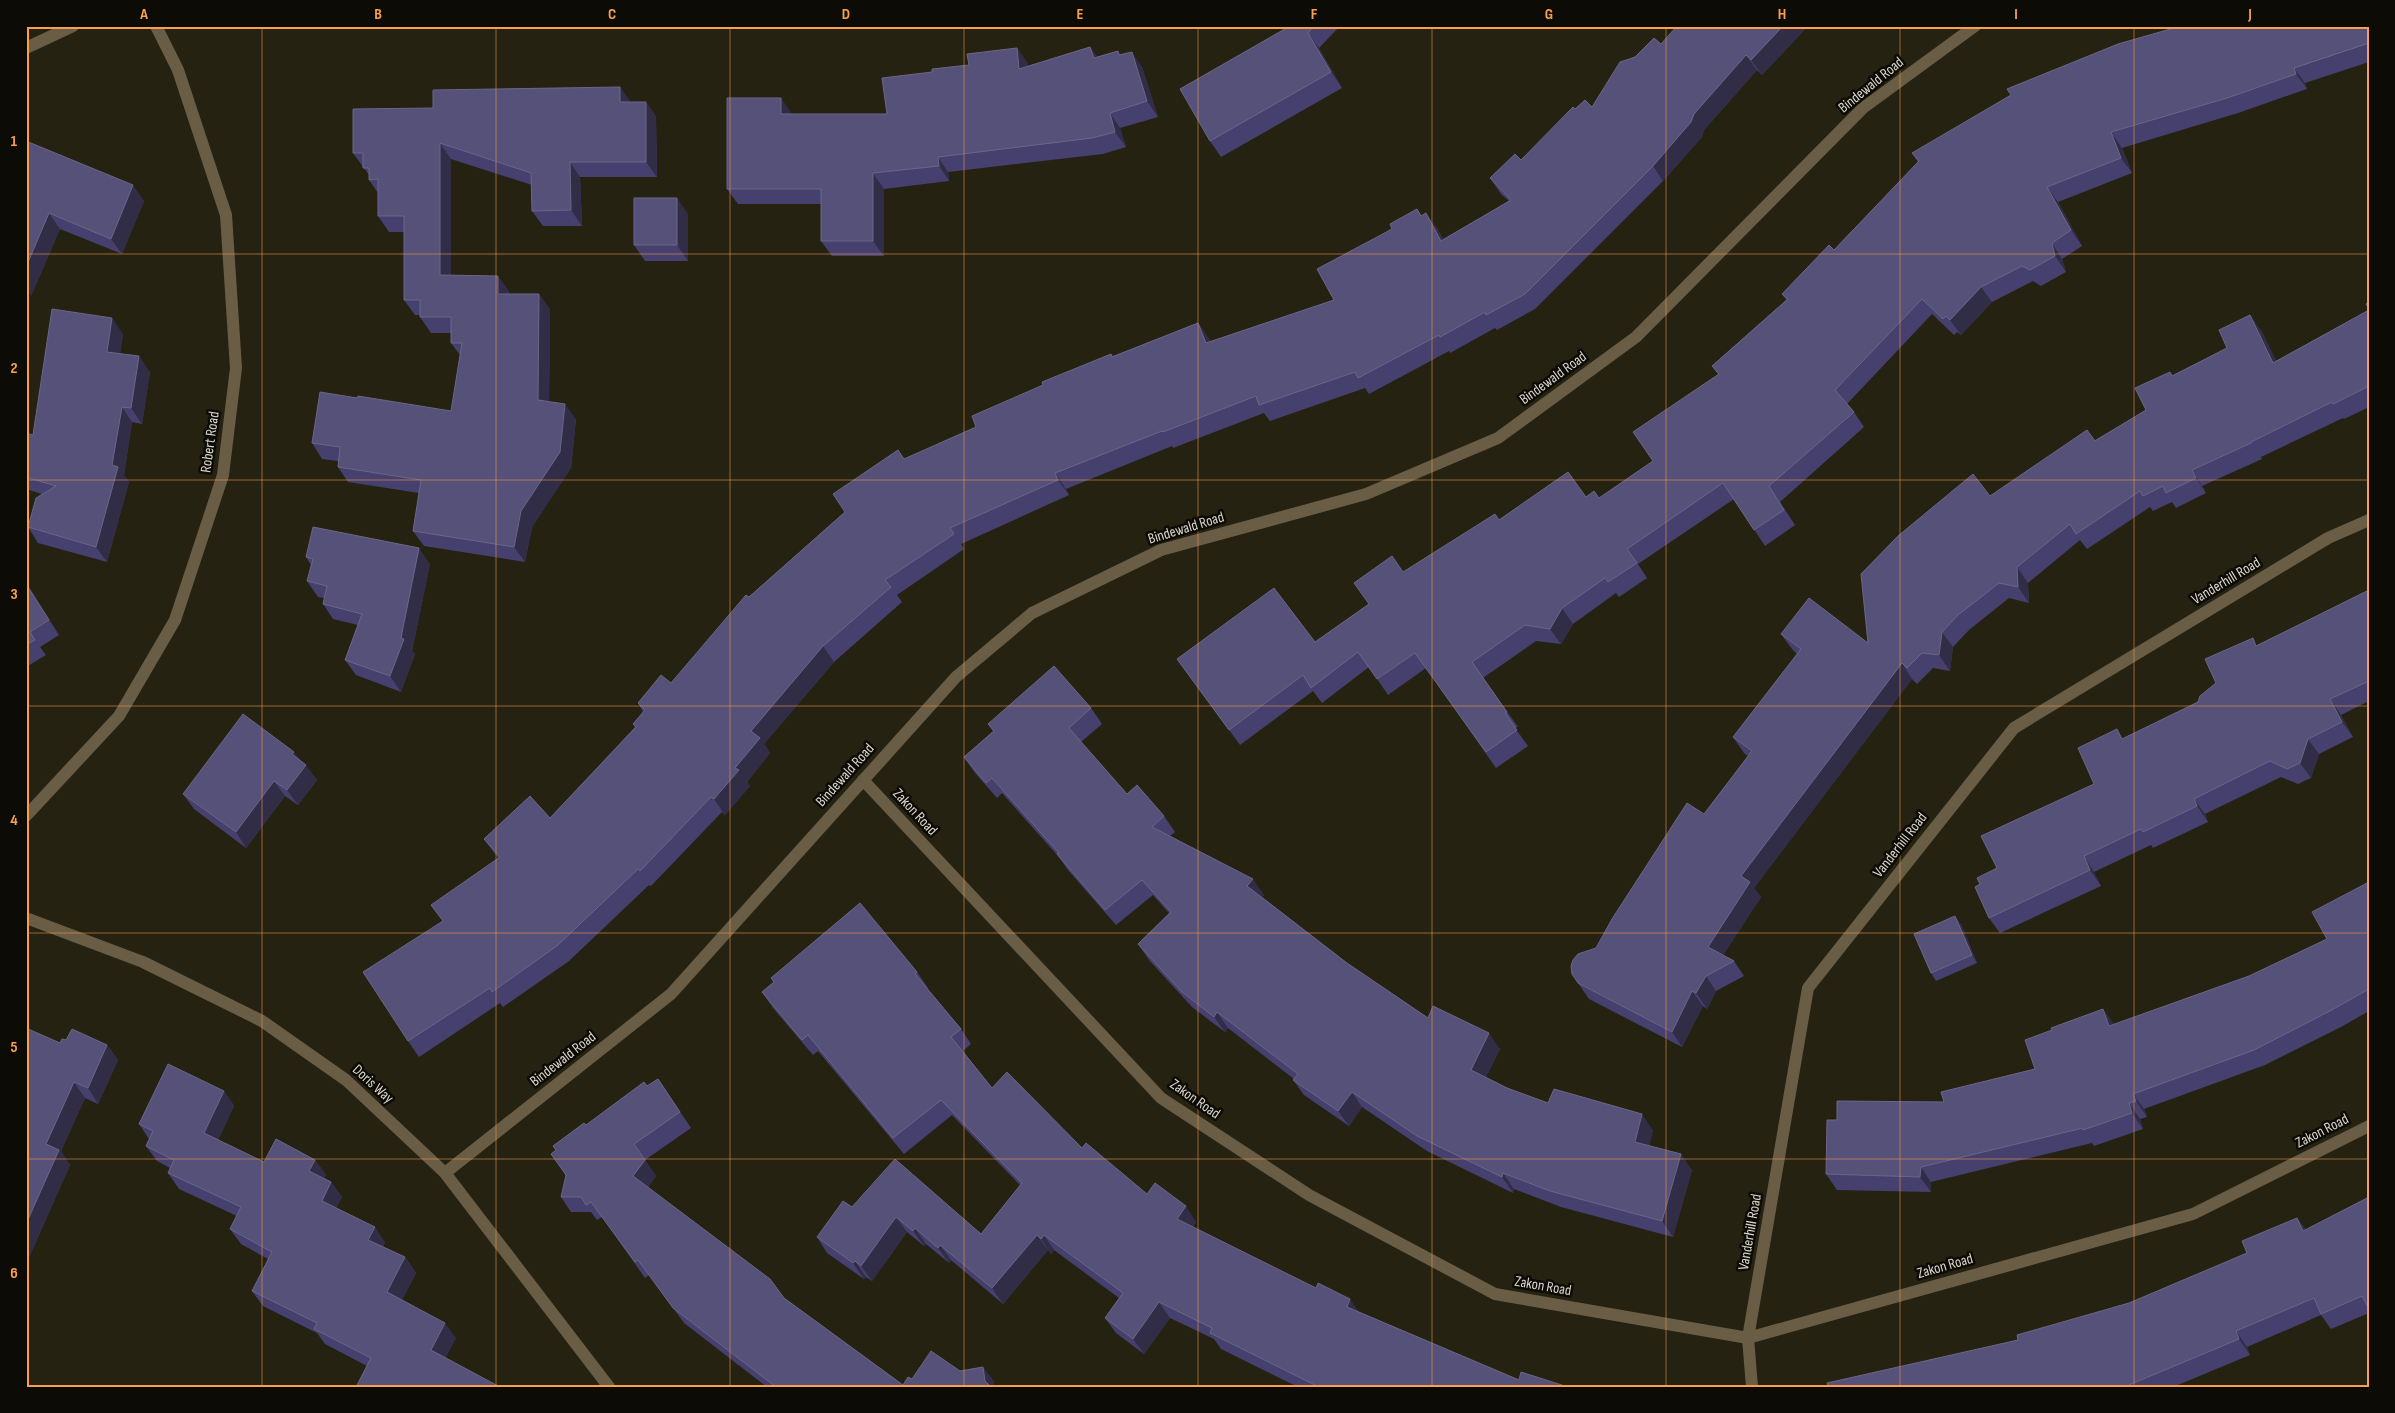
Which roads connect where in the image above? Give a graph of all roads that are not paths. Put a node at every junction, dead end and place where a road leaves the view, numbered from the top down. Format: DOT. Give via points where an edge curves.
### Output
graph roads {
  1 [pos="73,26"];
  2 [pos="156,26"];
  3 [pos="1975,26"];
  4 [pos="26,48"];
  5 [pos="2369,520"];
  6 [pos="862,780"];
  7 [pos="26,816"];
  8 [pos="26,918"];
  9 [pos="2369,1126"];
  10 [pos="445,1173"];
  11 [pos="1748,1338"];
  12 [pos="609,1387"];
  13 [pos="1752,1387"];
  1 -- 4 [label="street"];
  2 -- 7 [label="street, Robert Road" via="178,70 226,215 236,368 223,475 175,620 119,716"];
  3 -- 6 [label="street, Bindewald Road" via="1863,108 1636,337 1498,438 1366,494 1161,550 1032,613 956,677"];
  5 -- 11 [label="street, Vanderhill Road" via="2328,538 2014,728 1808,988"];
  6 -- 10 [label="street, Bindewald Road" via="671,994"];
  6 -- 11 [label="street, Zakon Road" via="1161,1098 1309,1196 1495,1294"];
  8 -- 10 [label="street, Doris Way" via="143,962 262,1021 346,1080"];
  9 -- 11 [label="street, Zakon Road" via="2193,1214"];
  10 -- 12 [label="street, Doris Way"];
  11 -- 13 [label="street, Vanderhill Road"];
}
